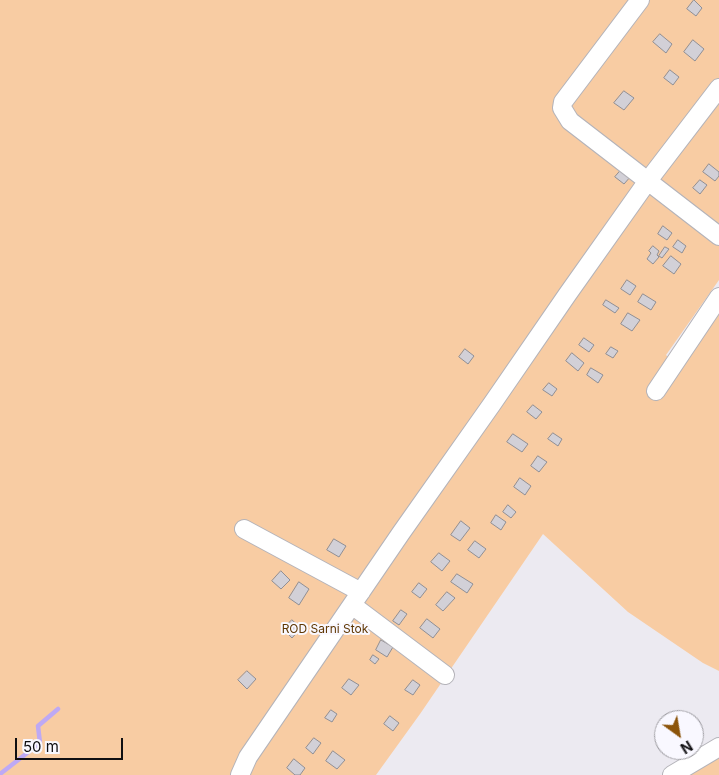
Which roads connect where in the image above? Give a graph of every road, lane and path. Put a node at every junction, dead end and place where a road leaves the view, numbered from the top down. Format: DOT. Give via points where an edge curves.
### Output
graph roads {
  1 [pos="640,0"];
  2 [pos="719,88"];
  3 [pos="647,182"];
  4 [pos="719,236"];
  5 [pos="719,298"];
  6 [pos="656,391"];
  7 [pos="244,529"];
  8 [pos="357,598"];
  9 [pos="445,675"];
  10 [pos="719,747"];
  11 [pos="240,775"];
  12 [pos="672,775"];
  1 -- 3 [label="lane" via="562,102 562,108 570,121"];
  2 -- 3 [label="lane"];
  3 -- 4 [label="lane"];
  3 -- 8 [label="lane"];
  5 -- 6 [label="lane"];
  7 -- 8 [label="lane"];
  8 -- 9 [label="lane"];
  8 -- 11 [label="lane" via="248,757"];
  10 -- 12 [label="lane"];
}
